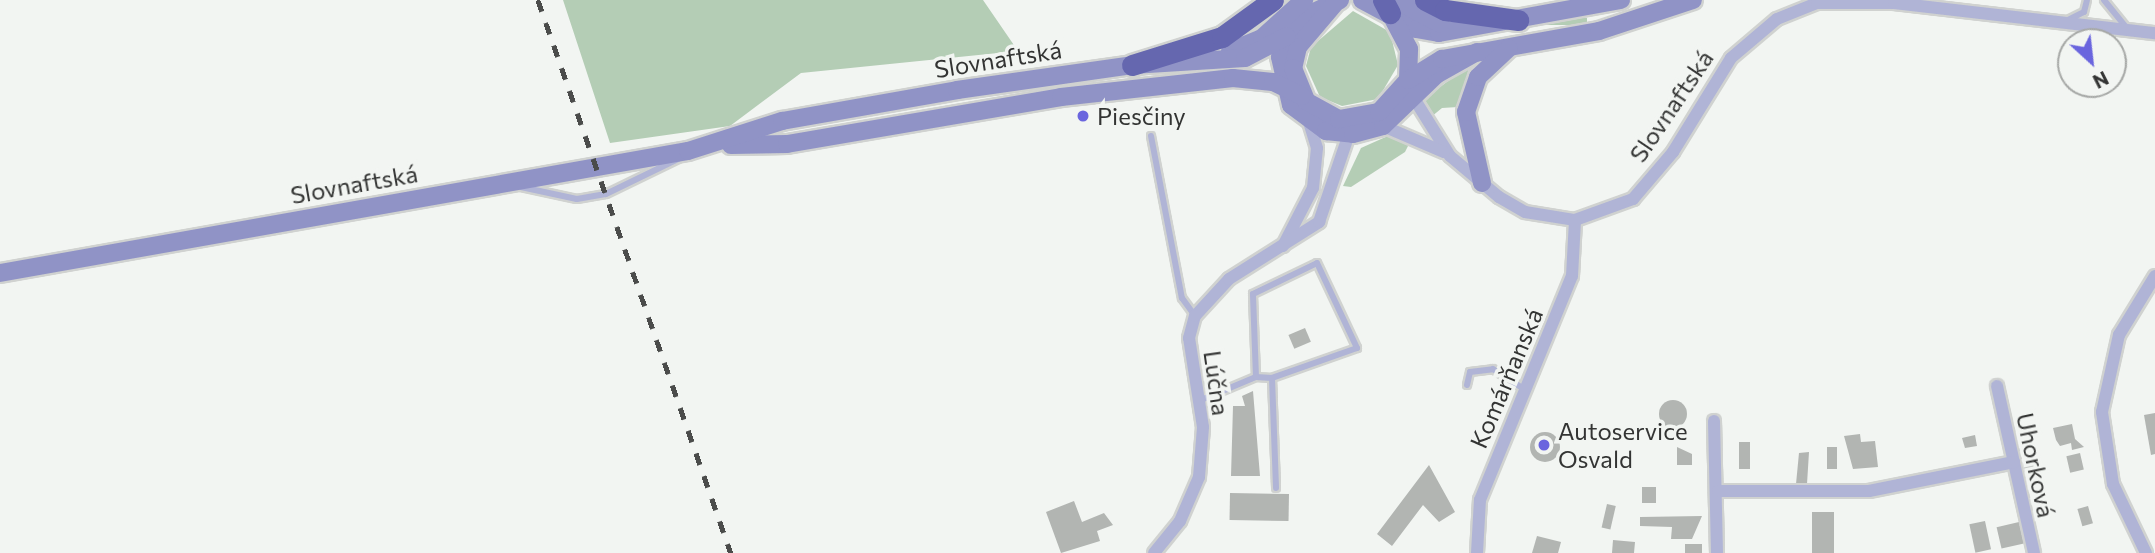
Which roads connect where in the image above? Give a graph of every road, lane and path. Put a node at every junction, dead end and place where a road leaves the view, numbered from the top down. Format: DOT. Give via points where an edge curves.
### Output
graph roads {
  1 [pos="1273,0"];
  2 [pos="1304,0"];
  3 [pos="1338,0"];
  4 [pos="1362,0"];
  5 [pos="1425,0"];
  6 [pos="1621,0"];
  7 [pos="1693,0"];
  8 [pos="2087,0"];
  9 [pos="2104,0"];
  10 [pos="1876,1"];
  11 [pos="1389,4"];
  12 [pos="1935,4"];
  13 [pos="1518,20"];
  14 [pos="2066,21"];
  15 [pos="2127,28"];
  16 [pos="2155,33"];
  17 [pos="1287,36"];
  18 [pos="1509,48"];
  19 [pos="1477,52"];
  20 [pos="1193,61"];
  21 [pos="1132,65"];
  22 [pos="1408,80"];
  23 [pos="1205,84"];
  24 [pos="1282,85"];
  25 [pos="1297,100"];
  26 [pos="1412,100"];
  27 [pos="1309,121"];
  28 [pos="1354,127"];
  29 [pos="1383,127"];
  30 [pos="1151,136"];
  31 [pos="717,145"];
  32 [pos="688,151"];
  33 [pos="1450,156"];
  34 [pos="506,182"];
  35 [pos="1482,183"];
  36 [pos="1575,220"];
  37 [pos="1280,250"];
  38 [pos="0,273"];
  39 [pos="2154,280"];
  40 [pos="1195,316"];
  41 [pos="1256,377"];
  42 [pos="1272,379"];
  43 [pos="1467,386"];
  44 [pos="1997,386"];
  45 [pos="1522,388"];
  46 [pos="1201,400"];
  47 [pos="1714,421"];
  48 [pos="2014,462"];
  49 [pos="1276,488"];
  50 [pos="1718,491"];
  51 [pos="1482,552"];
  52 [pos="1154,553"];
  53 [pos="1717,553"];
  54 [pos="2034,553"];
  55 [pos="2146,553"];
  1 -- 21 [label="highway" via="1222,37"];
  2 -- 20 [label="main road" via="1262,38"];
  3 -- 17 [label="main road, Slovnaftská" via="1303,17"];
  3 -- 25 [label="main road" via="1298,47 1293,68"];
  4 -- 11 [label="main road"];
  5 -- 13 [label="highway" via="1445,10"];
  6 -- 13 [label="main road"];
  7 -- 18 [label="main road" via="1627,25"];
  8 -- 14 [label="lane" via="2084,12"];
  9 -- 15 [label="lane"];
  10 -- 12 [label="street, Slovnaftská"];
  10 -- 36 [label="street, Slovnaftská" via="1817,3 1777,19 1717,77 1656,177 1633,199"];
  11 -- 13 [label="main road" via="1430,32"];
  11 -- 22 [label="main road" via="1409,49"];
  12 -- 14 [label="street, Slovnaftská"];
  14 -- 15 [label="street, Slovnaftská"];
  15 -- 16 [label="street, Slovnaftská"];
  17 -- 20 [label="main road, Slovnaftská" via="1245,58"];
  17 -- 24 [label="main road" via="1280,57"];
  18 -- 19 [label="main road"];
  18 -- 35 [label="main road" via="1478,77 1466,112 1466,135"];
  19 -- 22 [label="main road" via="1442,59"];
  19 -- 26 [label="main road" via="1436,75"];
  20 -- 21 [label="main road, Slovnaftská"];
  21 -- 31 [label="main road, Slovnaftská" via="782,121"];
  22 -- 26 [label="street"];
  22 -- 28 [label="main road" via="1389,105"];
  23 -- 24 [label="main road, Slovnaftská" via="1246,77"];
  23 -- 25 [label="main road, Slovnaftská"];
  23 -- 31 [label="main road, Slovnaftská" via="1061,97 787,144"];
  24 -- 25 [label="main road, Slovnaftská"];
  25 -- 27 [label="main road"];
  25 -- 28 [label="main road"];
  26 -- 29 [label="main road"];
  26 -- 33 [label="street"];
  27 -- 28 [label="main road"];
  27 -- 37 [label="street" via="1317,148 1313,188"];
  28 -- 29 [label="main road"];
  28 -- 37 [label="street" via="1323,216"];
  29 -- 33 [label="street"];
  30 -- 40 [label="lane" via="1182,298"];
  31 -- 32 [label="main road, Slovnaftská"];
  32 -- 34 [label="main road, Slovnaftská"];
  32 -- 34 [label="lane" via="662,171 606,194 548,196"];
  33 -- 35 [label="street"];
  34 -- 38 [label="main road, Slovnaftská"];
  35 -- 36 [label="street" via="1516,208"];
  36 -- 45 [label="street, Komárňanská" via="1572,276"];
  37 -- 40 [label="street" via="1229,279"];
  39 -- 55 [label="street" via="2119,335 2102,412 2113,484"];
  40 -- 46 [label="street, Lúčna" via="1189,338"];
  41 -- 42 [label="lane"];
  41 -- 42 [label="lane" via="1254,294 1317,263 1357,348"];
  41 -- 46 [label="lane"];
  42 -- 49 [label="lane"];
  43 -- 45 [label="lane" via="1470,372 1493,369"];
  44 -- 48 [label="street, Uhorková"];
  45 -- 51 [label="street, Komárňanská" via="1479,500"];
  46 -- 52 [label="street, Lúčna" via="1199,477 1180,521"];
  47 -- 50 [label="street"];
  48 -- 50 [label="street" via="1869,491"];
  48 -- 54 [label="street, Uhorková"];
  50 -- 53 [label="street"];
}
